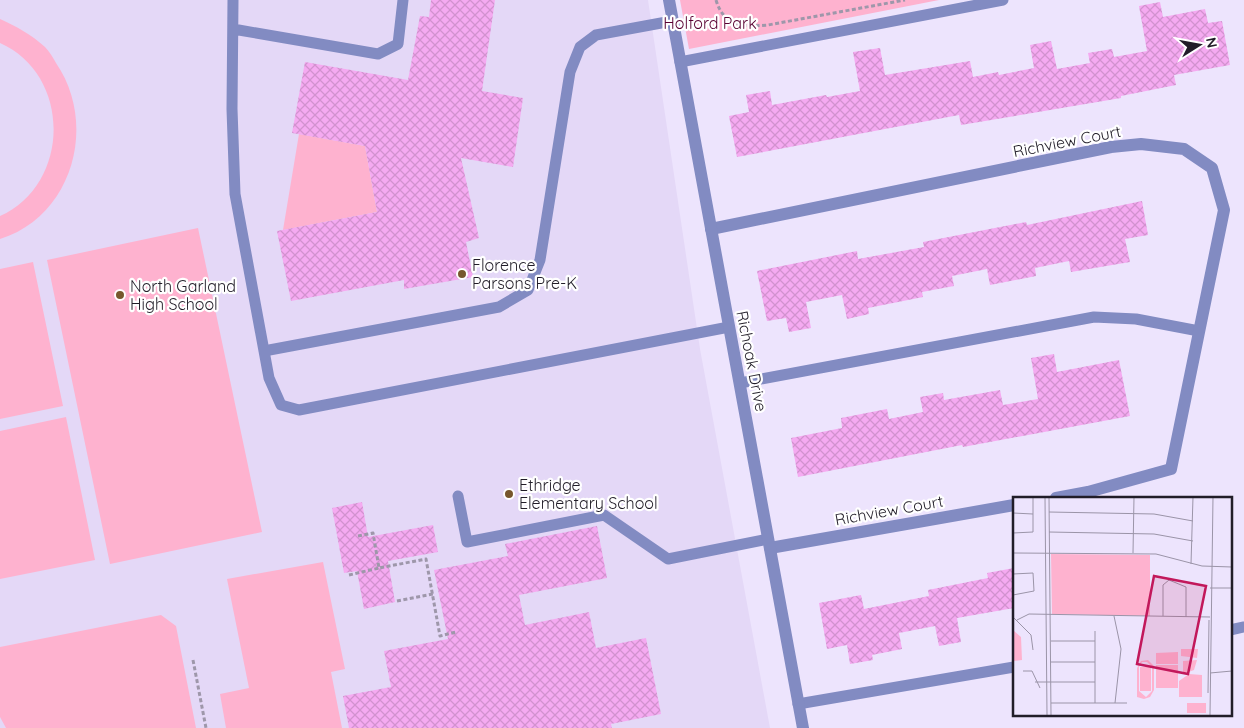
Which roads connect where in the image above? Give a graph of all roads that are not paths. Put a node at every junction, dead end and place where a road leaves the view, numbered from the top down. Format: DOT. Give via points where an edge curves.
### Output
graph roads {
  1 [pos="233,0"];
  2 [pos="403,0"];
  3 [pos="669,0"];
  4 [pos="1003,0"];
  5 [pos="672,21"];
  6 [pos="233,29"];
  7 [pos="680,62"];
  8 [pos="711,228"];
  9 [pos="729,326"];
  10 [pos="1200,331"];
  11 [pos="264,351"];
  12 [pos="740,384"];
  13 [pos="458,496"];
  14 [pos="1061,497"];
  15 [pos="1013,505"];
  16 [pos="769,543"];
  17 [pos="1013,667"];
  18 [pos="798,704"];
  19 [pos="803,728"];
  1 -- 6 [label="lane"];
  2 -- 6 [label="lane" via="398,44 378,54"];
  3 -- 5 [label="street, Richoak Drive"];
  4 -- 7 [label="lane"];
  5 -- 7 [label="street, Richoak Drive"];
  5 -- 11 [label="lane" via="596,35 580,47 570,72 540,260 528,290 499,307"];
  6 -- 11 [label="lane" via="235,194"];
  7 -- 8 [label="street, Richoak Drive"];
  8 -- 9 [label="street, Richoak Drive"];
  8 -- 10 [label="street, Richview Court" via="1111,147 1142,144 1184,148 1212,168 1224,210"];
  9 -- 11 [label="lane" via="299,410 281,405 269,378"];
  9 -- 12 [label="street, Richoak Drive"];
  10 -- 12 [label="lane" via="1136,319 1094,317"];
  10 -- 14 [label="street, Richview Court" via="1171,469"];
  12 -- 16 [label="street, Richoak Drive"];
  13 -- 16 [label="lane" via="468,542 604,515 668,559"];
  15 -- 16 [label="street, Richview Court"];
  16 -- 18 [label="street, Richoak Drive"];
  17 -- 18 [label="lane"];
  18 -- 19 [label="street, Richoak Drive"];
}
